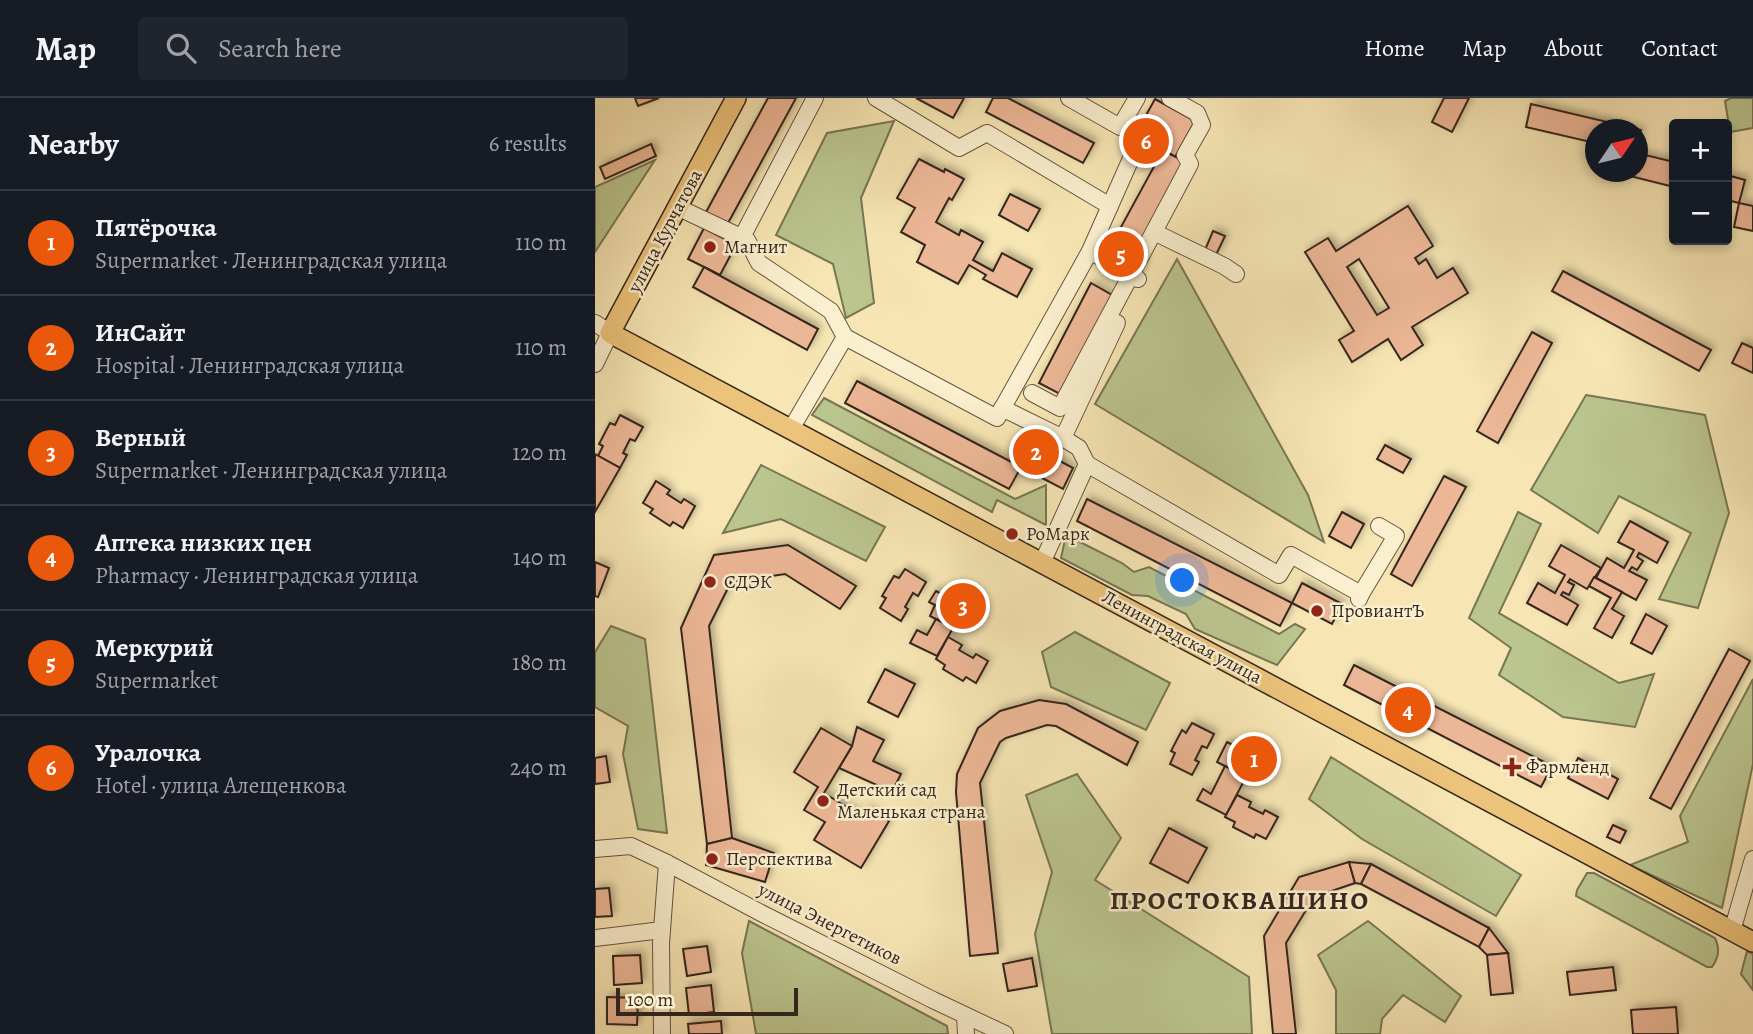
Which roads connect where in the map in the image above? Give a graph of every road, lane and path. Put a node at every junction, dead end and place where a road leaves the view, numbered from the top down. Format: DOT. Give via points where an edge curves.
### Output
graph roads {
  1 [pos="736,98"];
  2 [pos="815,98"];
  3 [pos="876,98"];
  4 [pos="1069,98"];
  5 [pos="1137,98"];
  6 [pos="1170,98"];
  7 [pos="1133,154"];
  8 [pos="1200,158"];
  9 [pos="1110,206"];
  10 [pos="677,207"];
  11 [pos="1160,235"];
  12 [pos="742,237"];
  13 [pos="1090,251"];
  14 [pos="1236,274"];
  15 [pos="1135,277"];
  16 [pos="603,328"];
  17 [pos="845,338"];
  18 [pos="595,364"];
  19 [pos="1032,393"];
  20 [pos="1002,408"];
  21 [pos="791,429"];
  22 [pos="1063,438"];
  23 [pos="1087,464"];
  24 [pos="1379,526"];
  25 [pos="1042,563"];
  26 [pos="595,849"];
  27 [pos="1753,859"];
  28 [pos="667,863"];
  29 [pos="662,930"];
  30 [pos="1733,931"];
  31 [pos="595,938"];
  32 [pos="1753,942"];
  33 [pos="965,1016"];
  34 [pos="662,1034"];
  35 [pos="966,1034"];
  36 [pos="1005,1034"];
  1 -- 10 [label="main road, улица Курчатова"];
  2 -- 12 [label="street"];
  3 -- 9 [label="street" via="959,148 986,133"];
  4 -- 5 [label="street" via="1120,127"];
  6 -- 15 [label="street" via="1197,113 1202,125 1185,155 1190,164"];
  7 -- 9 [label="street"];
  8 -- 11 [label="street"];
  9 -- 13 [label="street"];
  10 -- 12 [label="street"];
  10 -- 16 [label="main road, улица Курчатова"];
  11 -- 14 [label="street"];
  11 -- 15 [label="street"];
  12 -- 17 [label="street" via="759,263 831,312"];
  13 -- 15 [label="street"];
  13 -- 20 [label="street"];
  15 -- 19 [label="street" via="1061,408"];
  15 -- 22 [label="street"];
  16 -- 18 [label="street, улица Курчатова"];
  16 -- 21 [label="main road, Ленинградская улица"];
  17 -- 20 [label="street" via="997,418"];
  17 -- 21 [label="street"];
  20 -- 22 [label="street"];
  21 -- 25 [label="main road, Ленинградская улица"];
  22 -- 23 [label="street" via="1079,448"];
  23 -- 24 [label="street" via="1279,575 1291,555 1360,597 1396,536"];
  23 -- 25 [label="street"];
  25 -- 30 [label="main road, Ленинградская улица"];
  26 -- 28 [label="street, улица Энергетиков" via="631,846"];
  27 -- 30 [label="street"];
  28 -- 29 [label="street"];
  28 -- 33 [label="street, улица Энергетиков"];
  29 -- 31 [label="street"];
  29 -- 34 [label="street"];
  30 -- 32 [label="main road, Ленинградская улица"];
  33 -- 35 [label="street"];
  33 -- 36 [label="street, улица Энергетиков"];
}
